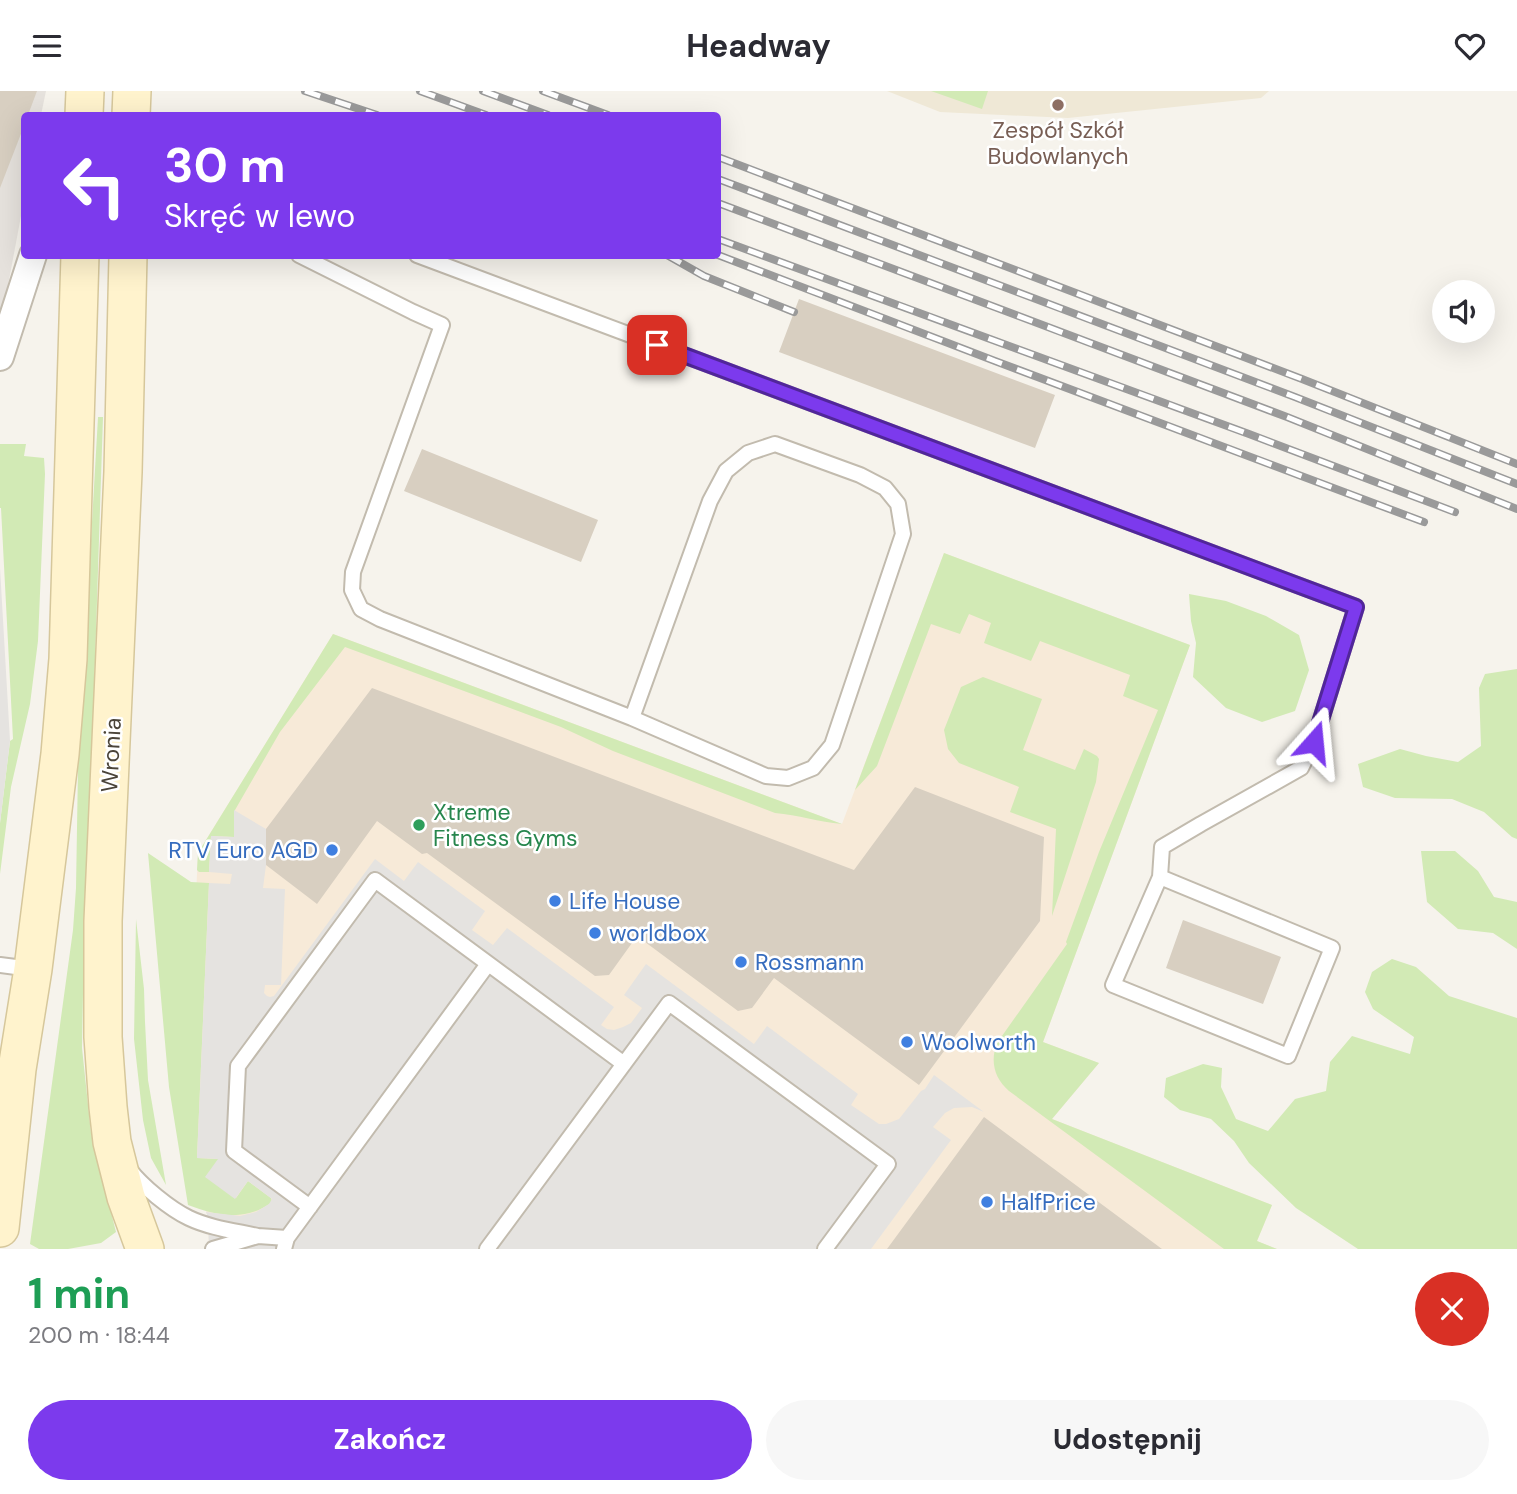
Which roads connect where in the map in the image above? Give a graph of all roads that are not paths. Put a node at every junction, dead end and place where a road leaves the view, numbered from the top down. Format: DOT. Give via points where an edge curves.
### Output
graph roads {
  1 [pos="86,91"];
  2 [pos="132,91"];
  3 [pos="82,112"];
  4 [pos="131,112"];
  5 [pos="32,259"];
  6 [pos="80,259"];
  7 [pos="128,259"];
  8 [pos="307,259"];
  9 [pos="428,259"];
  10 [pos="0,357"];
  11 [pos="632,718"];
  12 [pos="1160,877"];
  13 [pos="488,964"];
  14 [pos="16,967"];
  15 [pos="624,1064"];
  16 [pos="17,1069"];
  17 [pos="0,1104"];
  18 [pos="114,1150"];
  19 [pos="310,1207"];
  20 [pos="0,1228"];
  21 [pos="258,1236"];
  22 [pos="286,1243"];
  23 [pos="489,1248"];
  24 [pos="145,1249"];
  25 [pos="213,1249"];
  26 [pos="825,1249"];
  1 -- 3 [label="main road, bridge"];
  2 -- 4 [label="main road"];
  5 -- 10 [label="street"];
  6 -- 14 [label="main road" via="68,659 60,754"];
  7 -- 18 [label="main road, Wronia" via="103,921 103,1037"];
  8 -- 11 [label="lane" via="442,325 353,572 352,590 361,608"];
  9 -- 12 [label="lane" via="1356,607 1314,742 1301,768 1162,847"];
  11 -- 11 [label="lane" via="765,776 789,778 813,768 832,745 903,534 898,505 885,488 775,444 748,453 726,471 710,501"];
  12 -- 12 [label="lane" via="1112,985 1288,1056 1332,948"];
  13 -- 15 [label="lane"];
  13 -- 19 [label="lane"];
  13 -- 19 [label="lane" via="375,880 238,1066 234,1151"];
  14 -- 16 [label="main road"];
  15 -- 23 [label="lane"];
  15 -- 26 [label="lane" via="669,1003 888,1164"];
  16 -- 17 [label="street"];
  16 -- 20 [label="main road"];
  18 -- 21 [label="lane" via="156,1196 189,1218"];
  18 -- 24 [label="main road, Wronia"];
  19 -- 22 [label="lane"];
  21 -- 22 [label="lane"];
  21 -- 25 [label="lane"];
}
